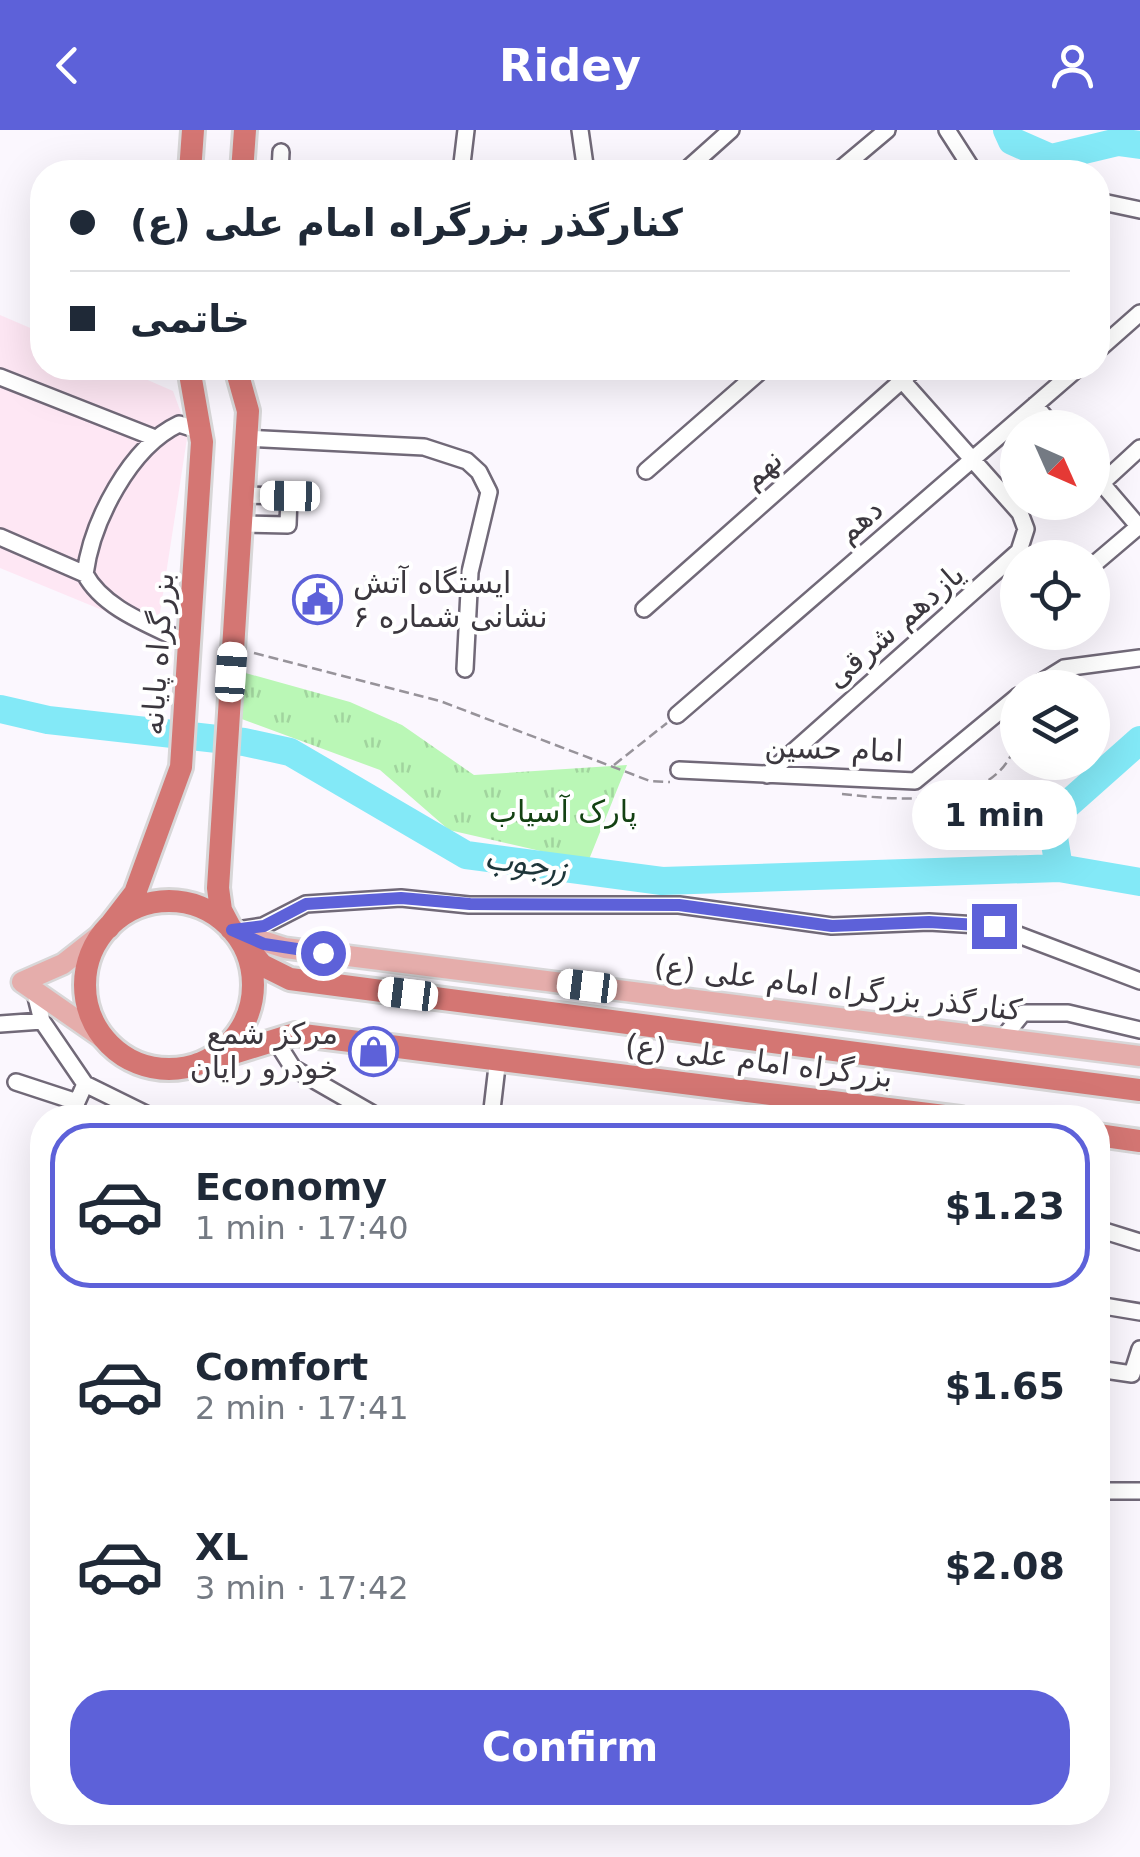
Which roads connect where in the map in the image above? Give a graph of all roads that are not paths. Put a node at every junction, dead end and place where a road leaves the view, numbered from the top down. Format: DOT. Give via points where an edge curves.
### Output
graph roads {
  1 [pos="193,130"];
  2 [pos="466,130"];
  3 [pos="580,130"];
  4 [pos="731,130"];
  5 [pos="887,130"];
  6 [pos="948,130"];
  7 [pos="249,134"];
  8 [pos="281,152"];
  9 [pos="191,160"];
  10 [pos="244,160"];
  11 [pos="281,160"];
  12 [pos="462,160"];
  13 [pos="584,160"];
  14 [pos="697,160"];
  15 [pos="851,160"];
  16 [pos="967,160"];
  17 [pos="1110,204"];
  18 [pos="1140,210"];
  19 [pos="1140,313"];
  20 [pos="1110,339"];
  21 [pos="0,377"];
  22 [pos="190,380"];
  23 [pos="240,380"];
  24 [pos="750,380"];
  25 [pos="902,380"];
  26 [pos="1064,380"];
  27 [pos="1035,406"];
  28 [pos="1038,410"];
  29 [pos="200,431"];
  30 [pos="155,438"];
  31 [pos="246,438"];
  32 [pos="1140,448"];
  33 [pos="974,460"];
  34 [pos="1110,469"];
  35 [pos="646,471"];
  36 [pos="1000,484"];
  37 [pos="1110,493"];
  38 [pos="242,495"];
  39 [pos="1026,520"];
  40 [pos="240,524"];
  41 [pos="1139,527"];
  42 [pos="0,537"];
  43 [pos="1110,551"];
  44 [pos="85,574"];
  45 [pos="644,609"];
  46 [pos="189,644"];
  47 [pos="1140,658"];
  48 [pos="466,669"];
  49 [pos="1061,670"];
  50 [pos="1000,711"];
  51 [pos="677,715"];
  52 [pos="766,775"];
  53 [pos="679,776"];
  54 [pos="106,930"];
  55 [pos="232,930"];
  56 [pos="1140,982"];
  57 [pos="16,983"];
  58 [pos="42,1020"];
  59 [pos="0,1024"];
  60 [pos="1140,1030"];
  61 [pos="104,1038"];
  62 [pos="274,1038"];
  63 [pos="1002,1039"];
  64 [pos="1140,1056"];
  65 [pos="498,1058"];
  66 [pos="198,1064"];
  67 [pos="997,1072"];
  68 [pos="16,1082"];
  69 [pos="85,1084"];
  70 [pos="1140,1090"];
  71 [pos="128,1105"];
  72 [pos="357,1105"];
  73 [pos="493,1105"];
  74 [pos="820,1105"];
  75 [pos="1110,1137"];
  76 [pos="1140,1141"];
  77 [pos="1110,1233"];
  78 [pos="1140,1242"];
  79 [pos="1110,1307"];
  80 [pos="1140,1312"];
  81 [pos="1140,1349"];
  82 [pos="1110,1371"];
  83 [pos="1110,1491"];
  84 [pos="1140,1491"];
  1 -- 9 [label="highway"];
  2 -- 12 [label="street"];
  3 -- 13 [label="street"];
  4 -- 14 [label="street"];
  5 -- 15 [label="street"];
  6 -- 16 [label="street"];
  7 -- 10 [label="highway"];
  8 -- 11 [label="street"];
  17 -- 18 [label="street"];
  19 -- 20 [label="street"];
  21 -- 30 [label="street"];
  22 -- 29 [label="highway, بزرگراه پایانه"];
  23 -- 31 [label="highway"];
  24 -- 35 [label="street"];
  25 -- 33 [label="street, یازدهم شرقی"];
  25 -- 45 [label="street, نهم"];
  26 -- 27 [label="street, دهم"];
  27 -- 28 [label="street"];
  27 -- 33 [label="street, دهم"];
  29 -- 30 [label="street" via="180,424"];
  29 -- 46 [label="highway, بزرگراه پایانه"];
  30 -- 44 [label="street" via="113,499"];
  31 -- 38 [label="highway"];
  31 -- 48 [label="street" via="424,447 473,466 489,492 470,572"];
  32 -- 34 [label="street"];
  33 -- 36 [label="street, یازدهم شرقی"];
  33 -- 51 [label="street, دهم"];
  37 -- 41 [label="street"];
  38 -- 40 [label="highway"];
  38 -- 40 [label="street" via="290,496 288,525"];
  39 -- 52 [label="street, یازدهم شرقی" via="1019,551 1000,572"];
  40 -- 55 [label="highway" via="218,888"];
  41 -- 43 [label="street"];
  42 -- 44 [label="street"];
  44 -- 46 [label="street" via="118,608"];
  46 -- 54 [label="highway, بزرگراه پایانه" via="182,764 135,893"];
  47 -- 49 [label="street"];
  50 -- 52 [label="street, امام حسین" via="916,781"];
  52 -- 53 [label="street, امام حسین"];
  54 -- 55 [label="highway" via="137,908 172,901 202,908"];
  54 -- 57 [label="main road" via="63,964"];
  54 -- 61 [label="highway" via="85,982 88,1010"];
  55 -- 56 [label="street" via="264,926 306,904 382,899 679,905 832,926 994,926"];
  55 -- 63 [label="main road, کنارگذر بزرگراه امام علی (ع)" via="285,948"];
  55 -- 66 [label="highway" via="250,963 250,1006 231,1042"];
  55 -- 67 [label="highway" via="258,961 286,978"];
  57 -- 58 [label="street"];
  57 -- 61 [label="main road"];
  58 -- 59 [label="street"];
  58 -- 69 [label="street"];
  60 -- 63 [label="street" via="1068,1012 1023,1013"];
  61 -- 66 [label="highway" via="146,1066"];
  62 -- 65 [label="highway, بزرگراه امام علی (ع)" via="295,1034"];
  62 -- 66 [label="highway, بزرگراه امام علی (ع)"];
  62 -- 72 [label="street" via="292,1068"];
  63 -- 64 [label="main road, کنارگذر بزرگراه امام علی (ع)"];
  63 -- 67 [label="main road"];
  65 -- 73 [label="street"];
  65 -- 74 [label="highway, بزرگراه امام علی (ع)"];
  67 -- 70 [label="highway"];
  68 -- 69 [label="street" via="76,1102"];
  69 -- 71 [label="street"];
  75 -- 76 [label="highway"];
  77 -- 78 [label="street"];
  79 -- 80 [label="street"];
  81 -- 82 [label="street" via="1132,1374"];
  83 -- 84 [label="street"];
}
